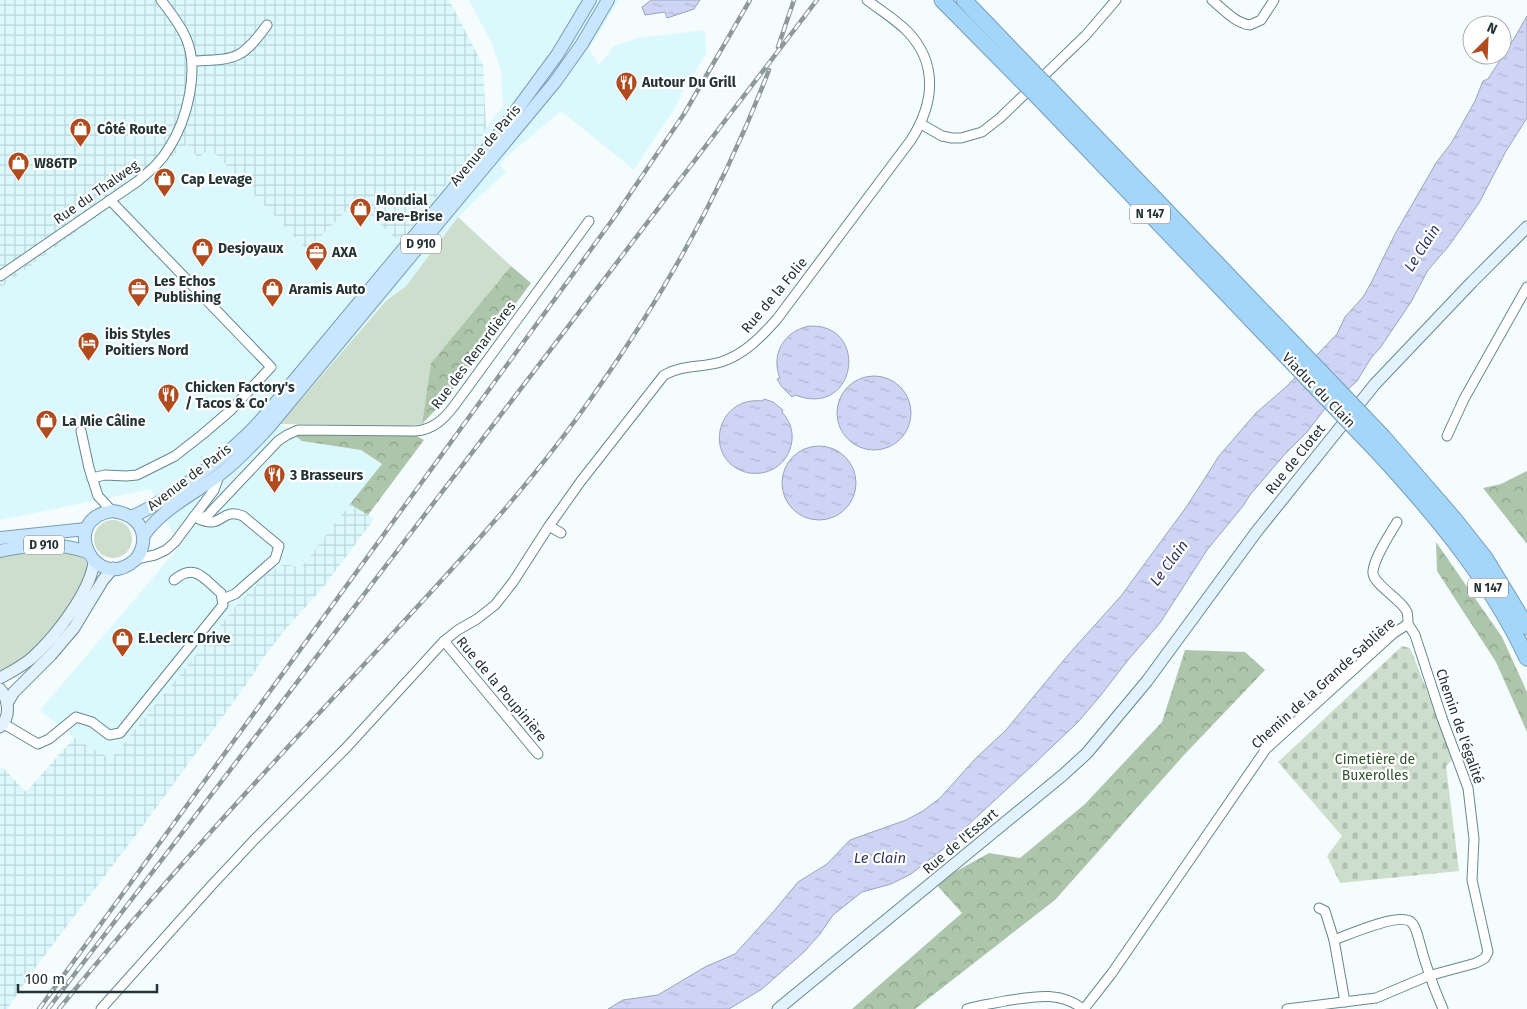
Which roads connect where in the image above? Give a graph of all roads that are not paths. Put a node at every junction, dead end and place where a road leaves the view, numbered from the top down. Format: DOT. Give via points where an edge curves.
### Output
graph roads {
  1 [pos="161,0"];
  2 [pos="590,0"];
  3 [pos="608,0"];
  4 [pos="867,0"];
  5 [pos="942,0"];
  6 [pos="964,0"];
  7 [pos="1116,0"];
  8 [pos="1212,0"];
  9 [pos="1274,0"];
  10 [pos="267,25"];
  11 [pos="193,61"];
  12 [pos="1028,77"];
  13 [pos="921,124"];
  14 [pos="110,200"];
  15 [pos="589,221"];
  16 [pos="1527,227"];
  17 [pos="0,276"];
  18 [pos="1527,287"];
  19 [pos="81,432"];
  20 [pos="1447,436"];
  21 [pos="1380,444"];
  22 [pos="218,476"];
  23 [pos="92,478"];
  24 [pos="98,496"];
  25 [pos="561,508"];
  26 [pos="112,511"];
  27 [pos="131,517"];
  28 [pos="95,518"];
  29 [pos="197,518"];
  30 [pos="1397,522"];
  31 [pos="549,526"];
  32 [pos="86,529"];
  33 [pos="561,533"];
  34 [pos="144,535"];
  35 [pos="0,538"];
  36 [pos="0,551"];
  37 [pos="91,557"];
  38 [pos="136,559"];
  39 [pos="113,568"];
  40 [pos="174,580"];
  41 [pos="224,599"];
  42 [pos="1408,624"];
  43 [pos="1527,627"];
  44 [pos="444,641"];
  45 [pos="1527,658"];
  46 [pos="0,678"];
  47 [pos="1147,681"];
  48 [pos="0,689"];
  49 [pos="8,703"];
  50 [pos="2,726"];
  51 [pos="538,754"];
  52 [pos="1319,908"];
  53 [pos="1334,940"];
  54 [pos="1428,976"];
  55 [pos="1345,1002"];
  56 [pos="101,1009"];
  57 [pos="778,1009"];
  58 [pos="967,1009"];
  59 [pos="1084,1009"];
  60 [pos="1287,1009"];
  61 [pos="1443,1009"];
  1 -- 11 [label="street, Rue du Thalweg" via="187,39"];
  2 -- 27 [label="main road, Avenue de Paris / D 910" via="557,55 496,138 262,419 208,468 154,506"];
  3 -- 22 [label="main road, Avenue de Paris / D 910" via="572,60 506,144 269,427 245,454"];
  4 -- 13 [label="street, Rue de la Folie" via="908,32 923,56 930,90"];
  5 -- 12 [label="highway, N 147"];
  6 -- 12 [label="highway, N 147"];
  7 -- 13 [label="street" via="1086,35 982,132 952,138"];
  8 -- 9 [label="street" via="1233,18 1250,25 1261,20"];
  10 -- 11 [label="street" via="246,52 224,59"];
  11 -- 14 [label="street, Rue du Thalweg" via="182,121 169,149 155,167"];
  12 -- 21 [label="highway, Viaduc du Clain / N 147, bridge"];
  13 -- 25 [label="street, Rue de la Folie" via="900,157 760,338 742,353 721,362 677,368 664,375"];
  14 -- 17 [label="street, Rue du Thalweg"];
  14 -- 23 [label="street" via="271,367 231,410 174,456 137,475 105,474"];
  15 -- 29 [label="street, Rue des Renardières" via="454,406 435,426 421,431 298,430 287,435 263,456 211,513"];
  16 -- 47 [label="main road, Rue de Clotet" via="1376,384 1257,531"];
  18 -- 20 [label="street" via="1464,399"];
  19 -- 23 [label="street"];
  21 -- 43 [label="highway, N 147" via="1455,520 1485,558"];
  21 -- 45 [label="highway, N 147" via="1475,568 1504,613"];
  22 -- 29 [label="street, Rue des Renardières" via="214,490"];
  22 -- 34 [label="main road, Avenue de Paris / D 910" via="156,520"];
  23 -- 24 [label="street"];
  24 -- 26 [label="street"];
  24 -- 28 [label="street"];
  25 -- 31 [label="street, Rue de la Poupinière"];
  26 -- 27 [label="main road"];
  26 -- 28 [label="main road"];
  27 -- 34 [label="main road"];
  28 -- 32 [label="main road"];
  29 -- 38 [label="street, Rue des Renardières" via="166,550"];
  29 -- 41 [label="street" via="212,523 227,514 237,514 279,546 275,559 235,594"];
  30 -- 42 [label="street, Chemin de la Grande Sablière" via="1372,572 1374,579 1402,604"];
  31 -- 33 [label="street"];
  31 -- 44 [label="street, Rue de la Poupinière" via="494,605"];
  32 -- 35 [label="main road, D 910"];
  32 -- 37 [label="main road" via="84,540"];
  34 -- 38 [label="main road"];
  36 -- 37 [label="main road, D 910" via="45,545 70,546"];
  37 -- 39 [label="main road" via="102,566"];
  37 -- 46 [label="main road" via="92,575 66,618 31,658"];
  38 -- 39 [label="main road" via="125,566"];
  39 -- 49 [label="main road" via="74,628 14,692"];
  40 -- 41 [label="street" via="193,571"];
  41 -- 50 [label="street" via="220,609 120,733 109,735 92,722 76,717 50,739 38,744"];
  42 -- 54 [label="street, Chemin de l'égalité" via="1415,634 1468,788 1474,839 1472,880 1488,952 1485,958 1476,962"];
  42 -- 59 [label="street, Chemin de la Grande Sablière" via="1266,749"];
  44 -- 51 [label="street, Rue de la Poupinière"];
  44 -- 56 [label="street" via="346,748 218,879"];
  47 -- 57 [label="main road, Rue de l'Essart" via="1087,753 1063,775"];
  48 -- 49 [label="main road"];
  49 -- 50 [label="main road"];
  52 -- 53 [label="street" via="1324,911"];
  53 -- 54 [label="street" via="1375,924 1404,919 1416,929"];
  53 -- 55 [label="street"];
  54 -- 55 [label="street" via="1376,998"];
  54 -- 61 [label="street"];
  55 -- 60 [label="street"];
  58 -- 59 [label="street" via="1039,995 1059,997"];
}
